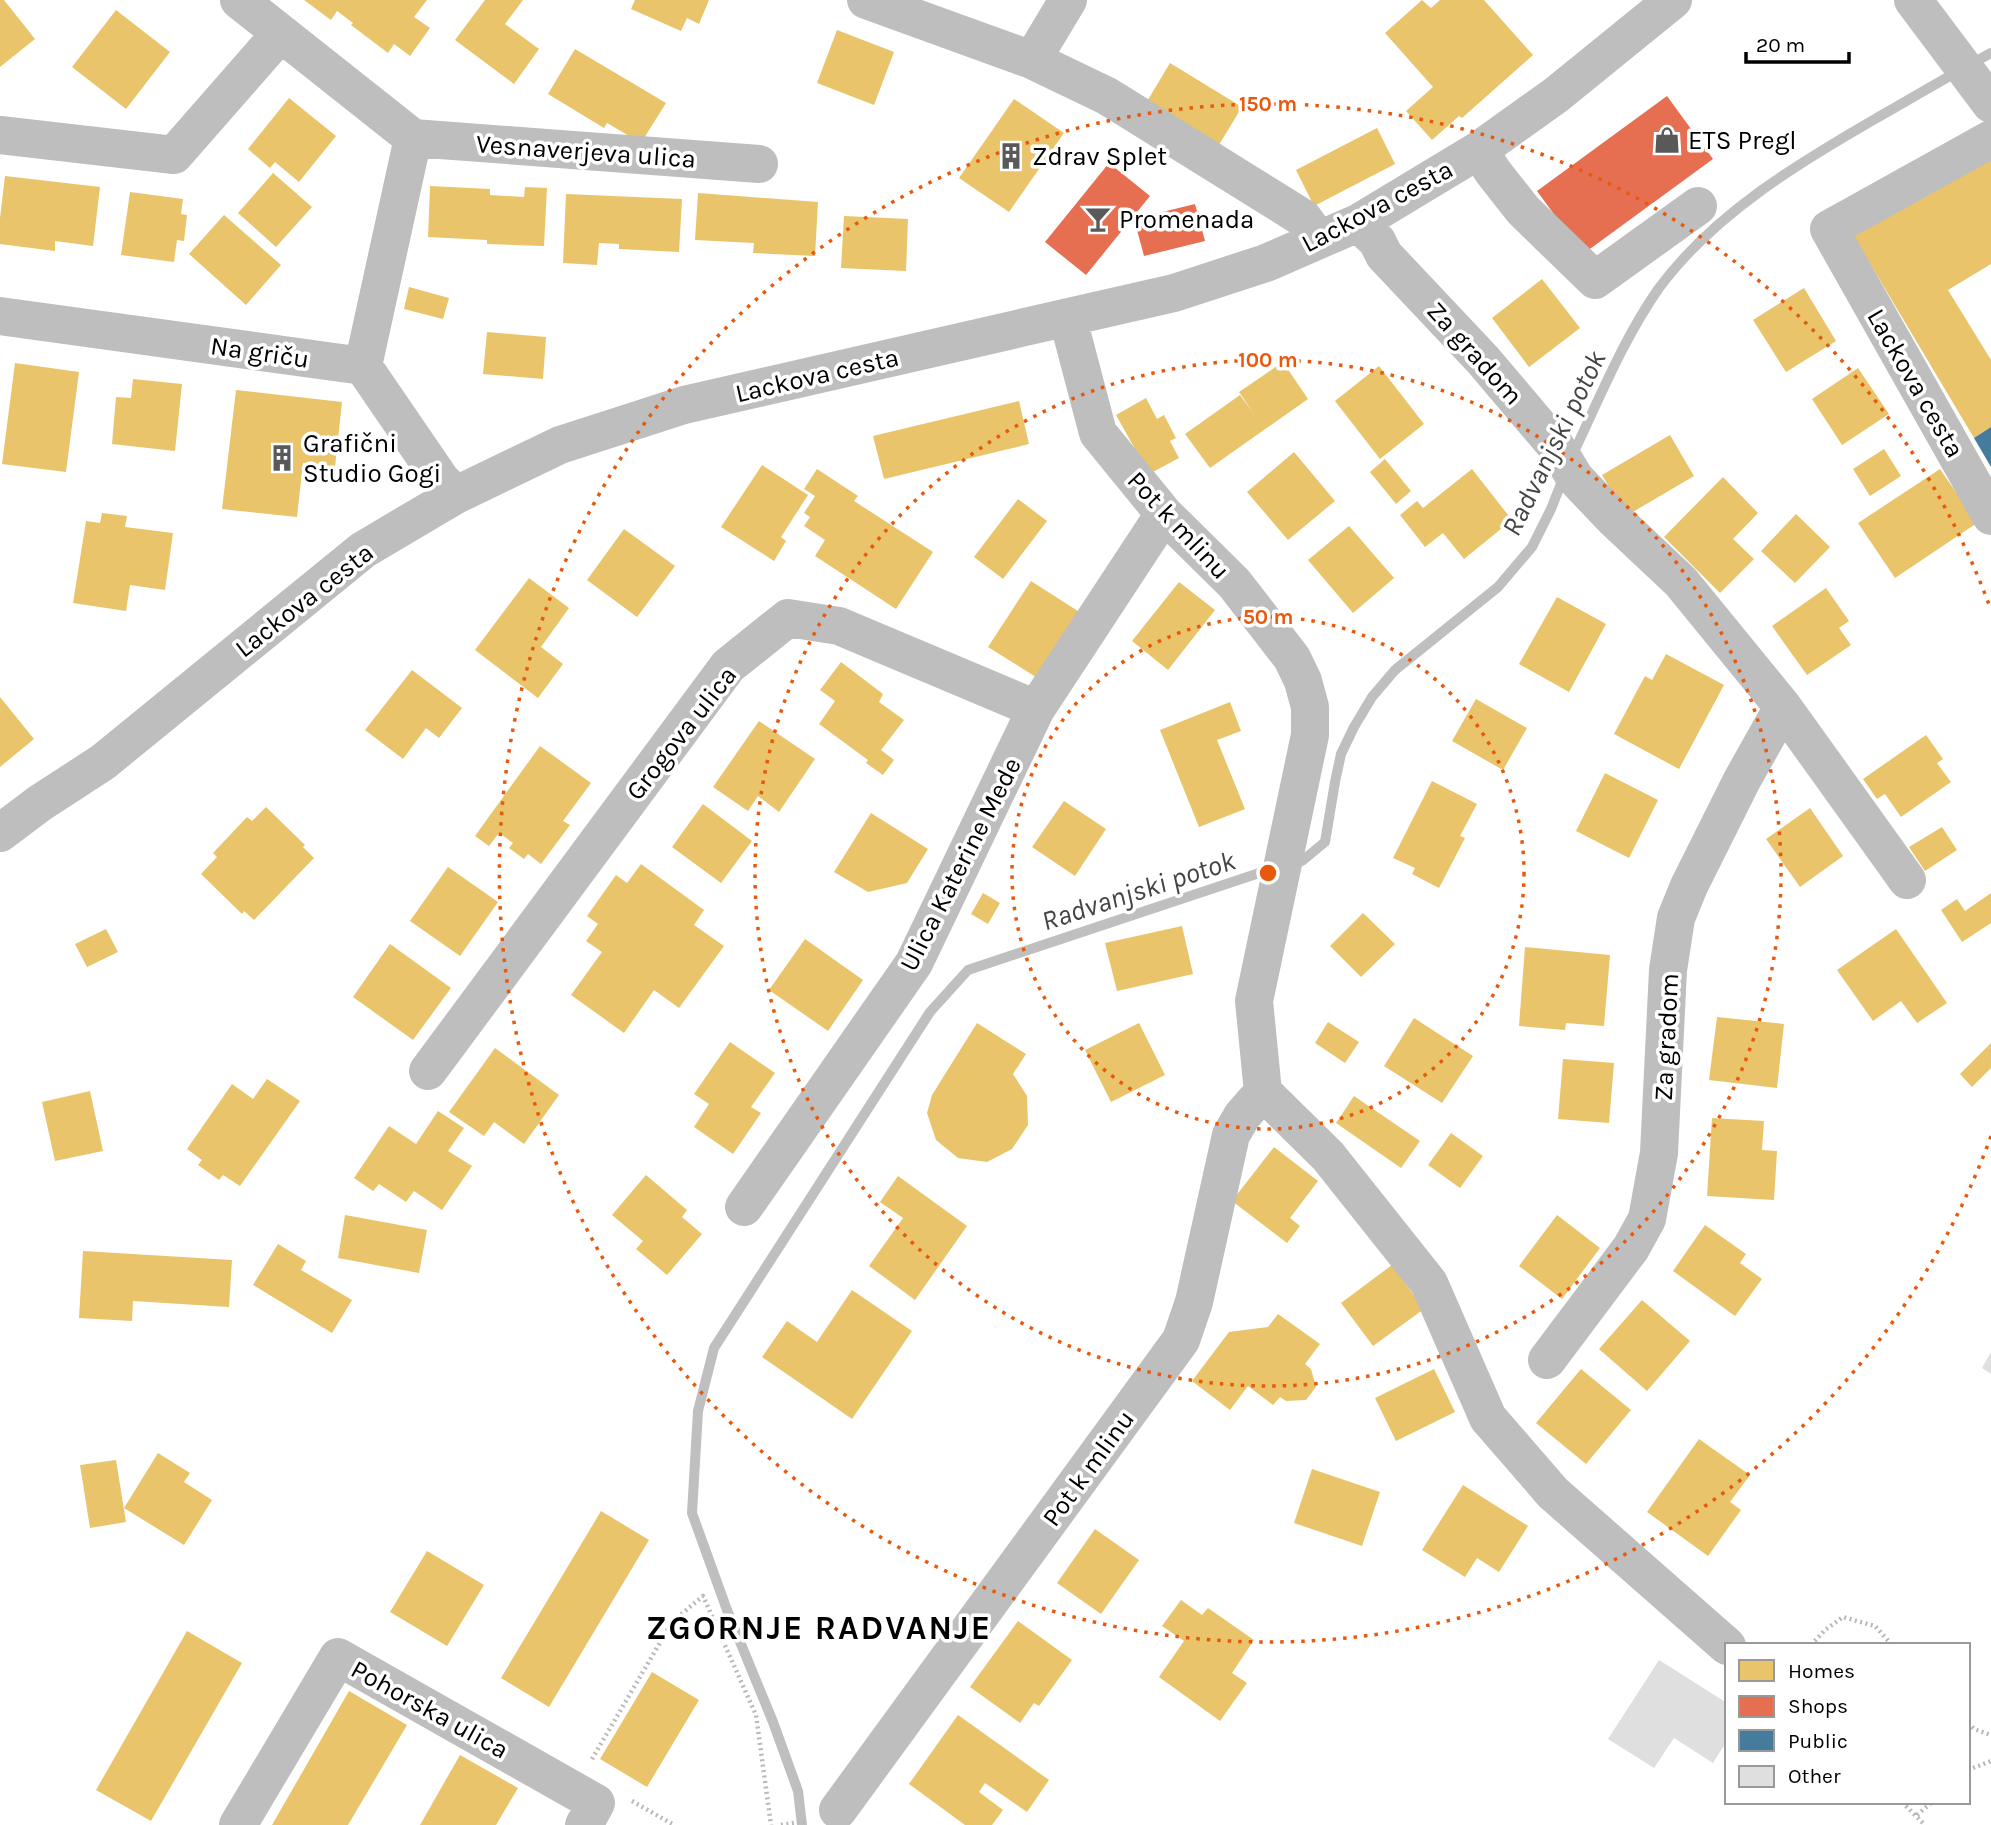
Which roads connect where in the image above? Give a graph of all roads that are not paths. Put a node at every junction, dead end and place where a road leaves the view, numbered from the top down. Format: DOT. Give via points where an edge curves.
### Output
graph roads {
  1 [pos="239,0"];
  2 [pos="866,0"];
  3 [pos="1068,0"];
  4 [pos="1673,0"];
  5 [pos="1913,0"];
  6 [pos="280,34"];
  7 [pos="1032,61"];
  8 [pos="1984,94"];
  9 [pos="0,135"];
  10 [pos="413,138"];
  11 [pos="1991,139"];
  12 [pos="1479,150"];
  13 [pos="759,164"];
  14 [pos="1698,206"];
  15 [pos="1358,223"];
  16 [pos="1320,240"];
  17 [pos="0,316"];
  18 [pos="1068,319"];
  19 [pos="363,366"];
  20 [pos="456,495"];
  21 [pos="1164,514"];
  22 [pos="1991,516"];
  23 [pos="1783,707"];
  24 [pos="1036,709"];
  25 [pos="103,762"];
  26 [pos="0,833"];
  27 [pos="0,857"];
  28 [pos="1907,880"];
  29 [pos="428,1072"];
  30 [pos="1263,1092"];
  31 [pos="744,1207"];
  32 [pos="1547,1360"];
  33 [pos="1717,1637"];
  34 [pos="585,1806"];
  35 [pos="838,1810"];
  36 [pos="238,1825"];
  1 -- 6 [label="street"];
  2 -- 7 [label="street"];
  3 -- 7 [label="street"];
  4 -- 12 [label="street, Lackova cesta"];
  5 -- 8 [label="street"];
  6 -- 9 [label="street" via="174,155"];
  6 -- 10 [label="street"];
  7 -- 16 [label="street" via="1107,96 1303,218"];
  10 -- 13 [label="street, Vesnaverjeva ulica"];
  10 -- 19 [label="street"];
  11 -- 22 [label="street, Lackova cesta" via="1829,229"];
  12 -- 14 [label="street" via="1523,210 1595,279"];
  12 -- 15 [label="street, Lackova cesta"];
  15 -- 16 [label="street, Lackova cesta"];
  15 -- 23 [label="street, Za gradom" via="1555,444 1575,478 1681,582"];
  16 -- 18 [label="street, Lackova cesta" via="1174,293"];
  17 -- 19 [label="street, Na griču"];
  18 -- 20 [label="street, Lackova cesta" via="684,405 560,445"];
  18 -- 21 [label="street, Pot k mlinu" via="1098,433"];
  19 -- 20 [label="street"];
  20 -- 25 [label="street, Lackova cesta" via="363,550"];
  21 -- 24 [label="street, Ulica Katerine Mede"];
  21 -- 30 [label="street, Pot k mlinu" via="1234,583 1292,658 1310,707 1310,735 1254,1001"];
  23 -- 28 [label="street, Za gradom"];
  23 -- 32 [label="street, Za gradom" via="1742,780 1676,918 1668,970 1659,1153 1647,1219 1631,1248"];
  24 -- 29 [label="street, Grogova ulica" via="839,626 788,618 728,666"];
  24 -- 31 [label="street, Ulica Katerine Mede" via="914,963"];
  25 -- 26 [label="street, Lackova cesta"];
  25 -- 27 [label="street"];
  30 -- 33 [label="street" via="1328,1156 1429,1283 1488,1418 1553,1493"];
  30 -- 35 [label="street, Pot k mlinu" via="1231,1135 1194,1302 1181,1340"];
  34 -- 36 [label="street, Pohorska ulica" via="338,1657"];
}
